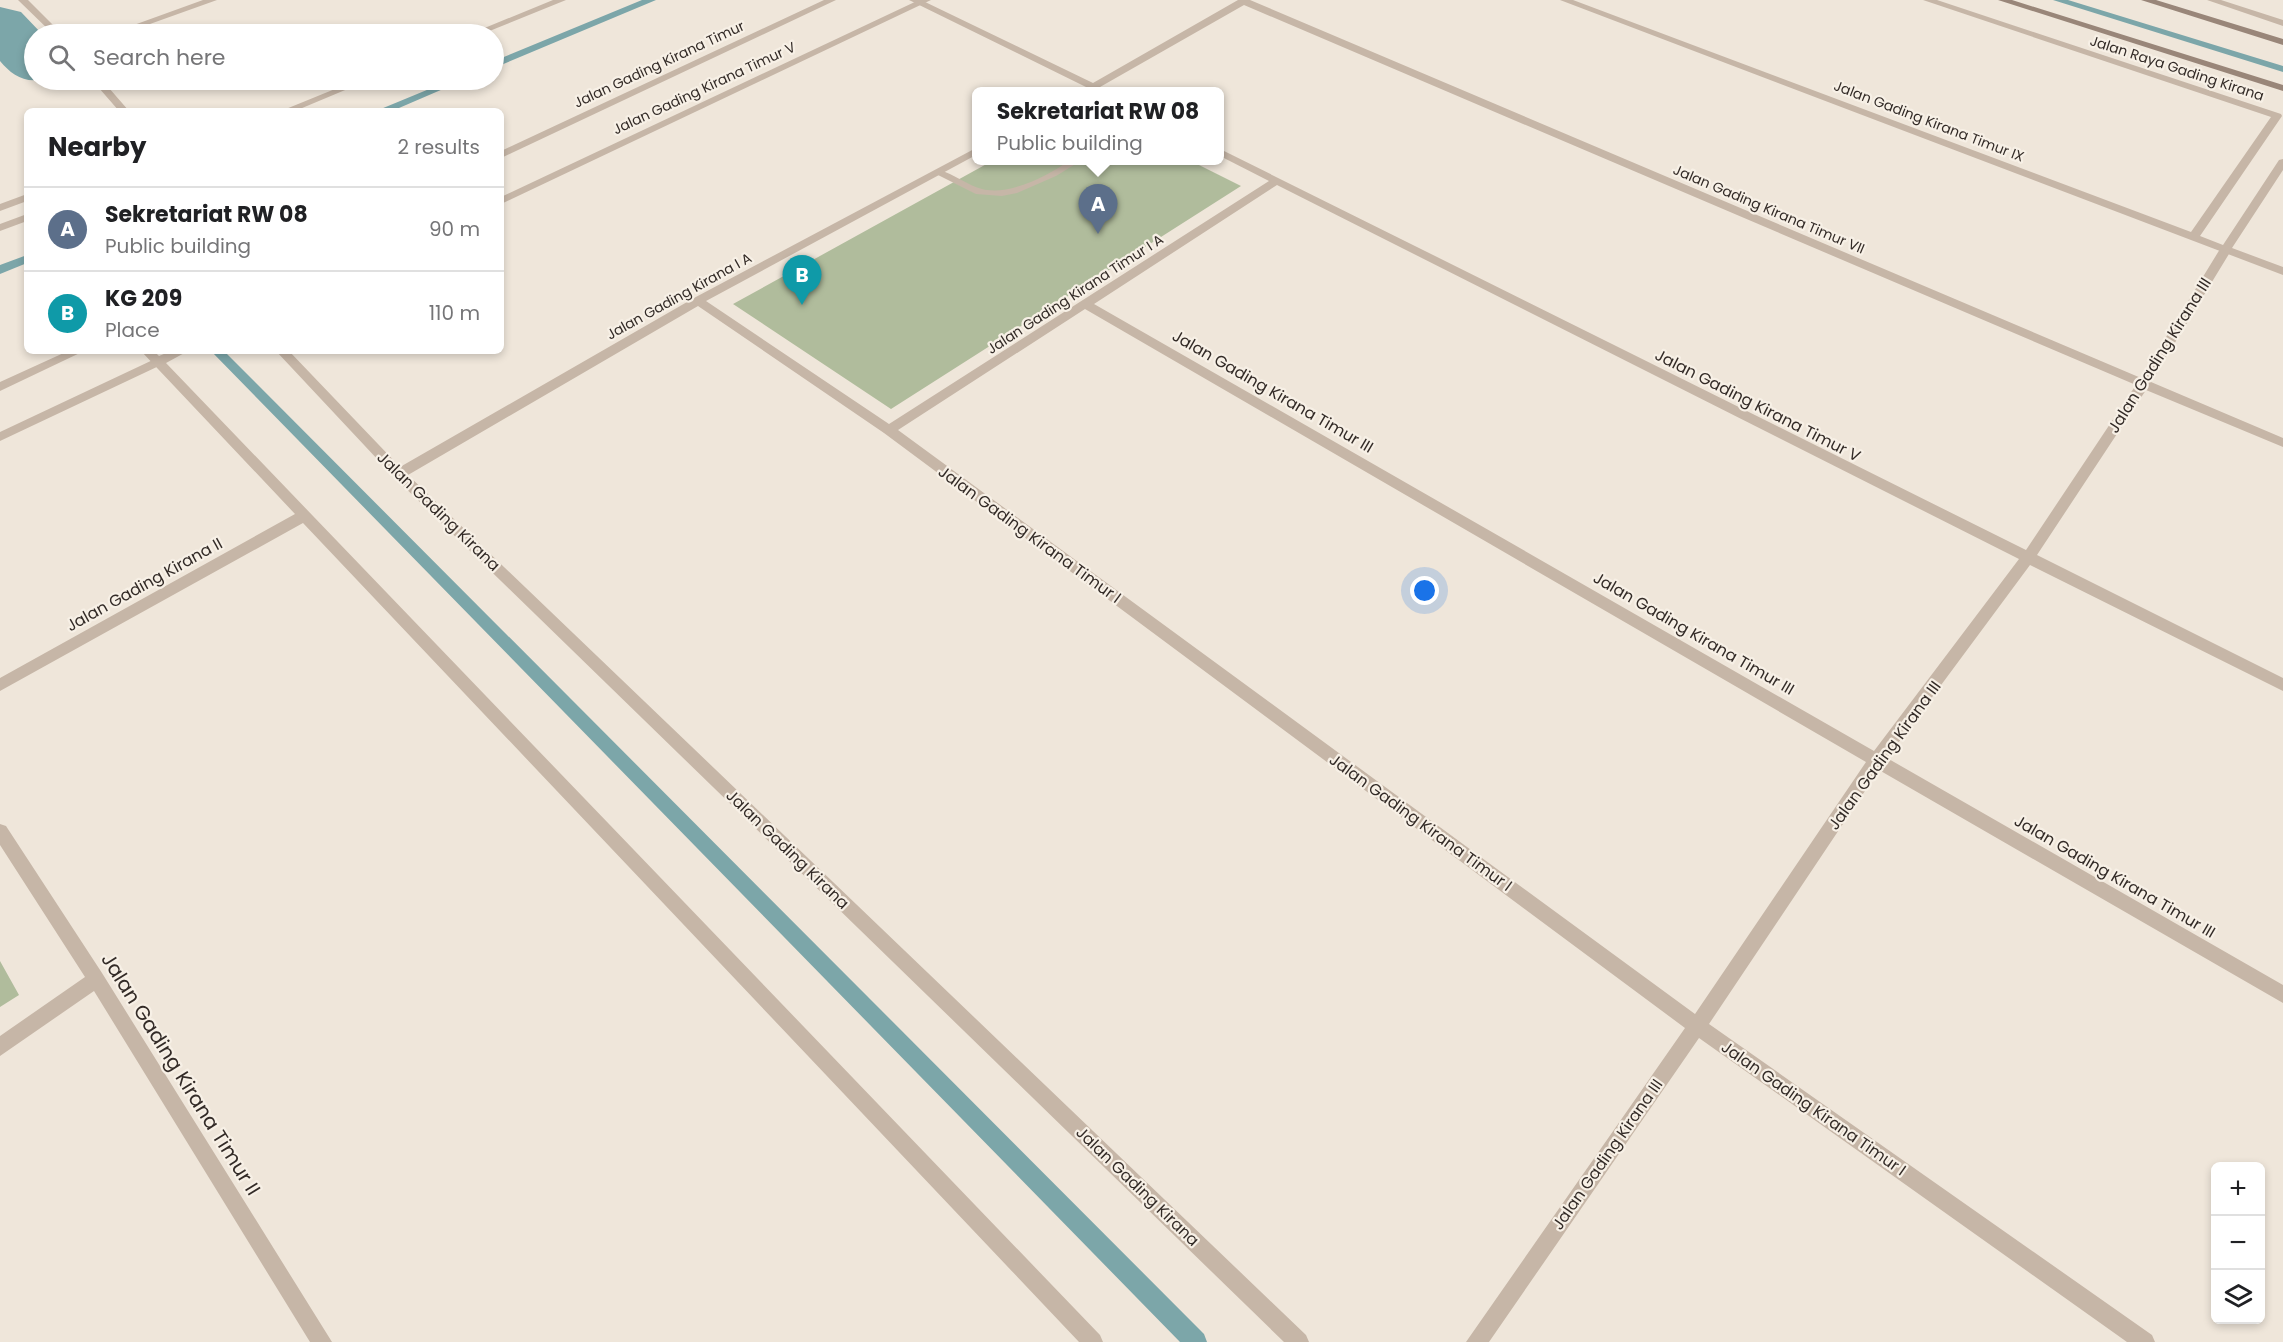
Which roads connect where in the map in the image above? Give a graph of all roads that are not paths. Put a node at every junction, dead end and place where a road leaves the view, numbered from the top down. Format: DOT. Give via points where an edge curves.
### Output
graph roads {
  1 [pos="23,0"];
  2 [pos="212,0"];
  3 [pos="561,0"];
  4 [pos="831,0"];
  5 [pos="1565,0"];
  6 [pos="1928,0"];
  7 [pos="2003,0"];
  8 [pos="2146,0"];
  9 [pos="2212,0"];
  10 [pos="920,1"];
  11 [pos="1244,1"];
  12 [pos="2283,23"];
  13 [pos="48,24"];
  14 [pos="143,24"];
  15 [pos="500,24"];
  16 [pos="2283,42"];
  17 [pos="1094,86"];
  18 [pos="2283,88"];
  19 [pos="106,90"];
  20 [pos="339,90"];
  21 [pos="121,108"];
  22 [pos="294,108"];
  23 [pos="972,153"];
  24 [pos="504,154"];
  25 [pos="1224,154"];
  26 [pos="2283,162"];
  27 [pos="1067,165"];
  28 [pos="939,173"];
  29 [pos="1276,181"];
  30 [pos="24,198"];
  31 [pos="504,200"];
  32 [pos="0,208"];
  33 [pos="24,218"];
  34 [pos="0,228"];
  35 [pos="2193,237"];
  36 [pos="2226,249"];
  37 [pos="2283,271"];
  38 [pos="698,301"];
  39 [pos="1087,305"];
  40 [pos="72,354"];
  41 [pos="150,354"];
  42 [pos="175,354"];
  43 [pos="285,354"];
  44 [pos="157,362"];
  45 [pos="2143,384"];
  46 [pos="0,387"];
  47 [pos="889,430"];
  48 [pos="0,437"];
  49 [pos="2283,443"];
  50 [pos="399,474"];
  51 [pos="305,515"];
  52 [pos="2027,559"];
  53 [pos="0,685"];
  54 [pos="2283,685"];
  55 [pos="1878,759"];
  56 [pos="0,831"];
  57 [pos="96,980"];
  58 [pos="2283,995"];
  59 [pos="1697,1026"];
  60 [pos="0,1047"];
  61 [pos="322,1342"];
  62 [pos="1094,1342"];
  63 [pos="1299,1342"];
  64 [pos="1476,1342"];
  65 [pos="2145,1342"];
  1 -- 13 [label="street"];
  2 -- 14 [label="street"];
  3 -- 15 [label="street"];
  4 -- 24 [label="street, Jalan Gading Kirana Timur"];
  5 -- 35 [label="street, Jalan Gading Kirana Timur IX"];
  6 -- 35 [label="street, Jalan Raya Gading Kirana" via="2277,116"];
  7 -- 18 [label="main road"];
  8 -- 16 [label="main road"];
  9 -- 12 [label="street"];
  10 -- 17 [label="street, Jalan Gading Kirana Timur V"];
  10 -- 31 [label="street, Jalan Gading Kirana Timur V"];
  11 -- 17 [label="street"];
  11 -- 45 [label="street, Jalan Gading Kirana Timur VII"];
  19 -- 21 [label="street"];
  20 -- 22 [label="street"];
  23 -- 28 [label="street, Jalan Gading Kirana I A"];
  25 -- 29 [label="street, Jalan Gading Kirana Timur V"];
  26 -- 36 [label="street, Jalan Gading Kirana III"];
  27 -- 28 [label="street" via="1012,193 973,191"];
  28 -- 38 [label="street, Jalan Gading Kirana I A"];
  29 -- 39 [label="street, Jalan Gading Kirana Timur I A"];
  29 -- 52 [label="street, Jalan Gading Kirana Timur V"];
  30 -- 32 [label="street"];
  33 -- 34 [label="street"];
  35 -- 36 [label="street, Jalan Gading Kirana Timur IX"];
  36 -- 37 [label="street, Jalan Gading Kirana Timur IX"];
  36 -- 45 [label="street, Jalan Gading Kirana III"];
  38 -- 47 [label="street, Jalan Gading Kirana Timur I"];
  38 -- 50 [label="street, Jalan Gading Kirana I A"];
  39 -- 47 [label="street, Jalan Gading Kirana Timur I A"];
  39 -- 55 [label="street, Jalan Gading Kirana Timur III"];
  40 -- 46 [label="street"];
  41 -- 44 [label="street"];
  42 -- 44 [label="street"];
  43 -- 50 [label="street, Jalan Gading Kirana"];
  44 -- 48 [label="street"];
  44 -- 51 [label="street"];
  45 -- 49 [label="street, Jalan Gading Kirana Timur VII"];
  45 -- 52 [label="street, Jalan Gading Kirana III"];
  47 -- 59 [label="street, Jalan Gading Kirana Timur I"];
  50 -- 63 [label="street, Jalan Gading Kirana"];
  51 -- 53 [label="street, Jalan Gading Kirana II"];
  51 -- 62 [label="street"];
  52 -- 54 [label="street, Jalan Gading Kirana Timur V"];
  52 -- 55 [label="street, Jalan Gading Kirana III"];
  55 -- 58 [label="street, Jalan Gading Kirana Timur III"];
  55 -- 59 [label="street, Jalan Gading Kirana III"];
  56 -- 57 [label="street, Jalan Gading Kirana Timur II"];
  57 -- 60 [label="street"];
  57 -- 61 [label="street, Jalan Gading Kirana Timur II"];
  59 -- 64 [label="street, Jalan Gading Kirana III"];
  59 -- 65 [label="street, Jalan Gading Kirana Timur I"];
}
